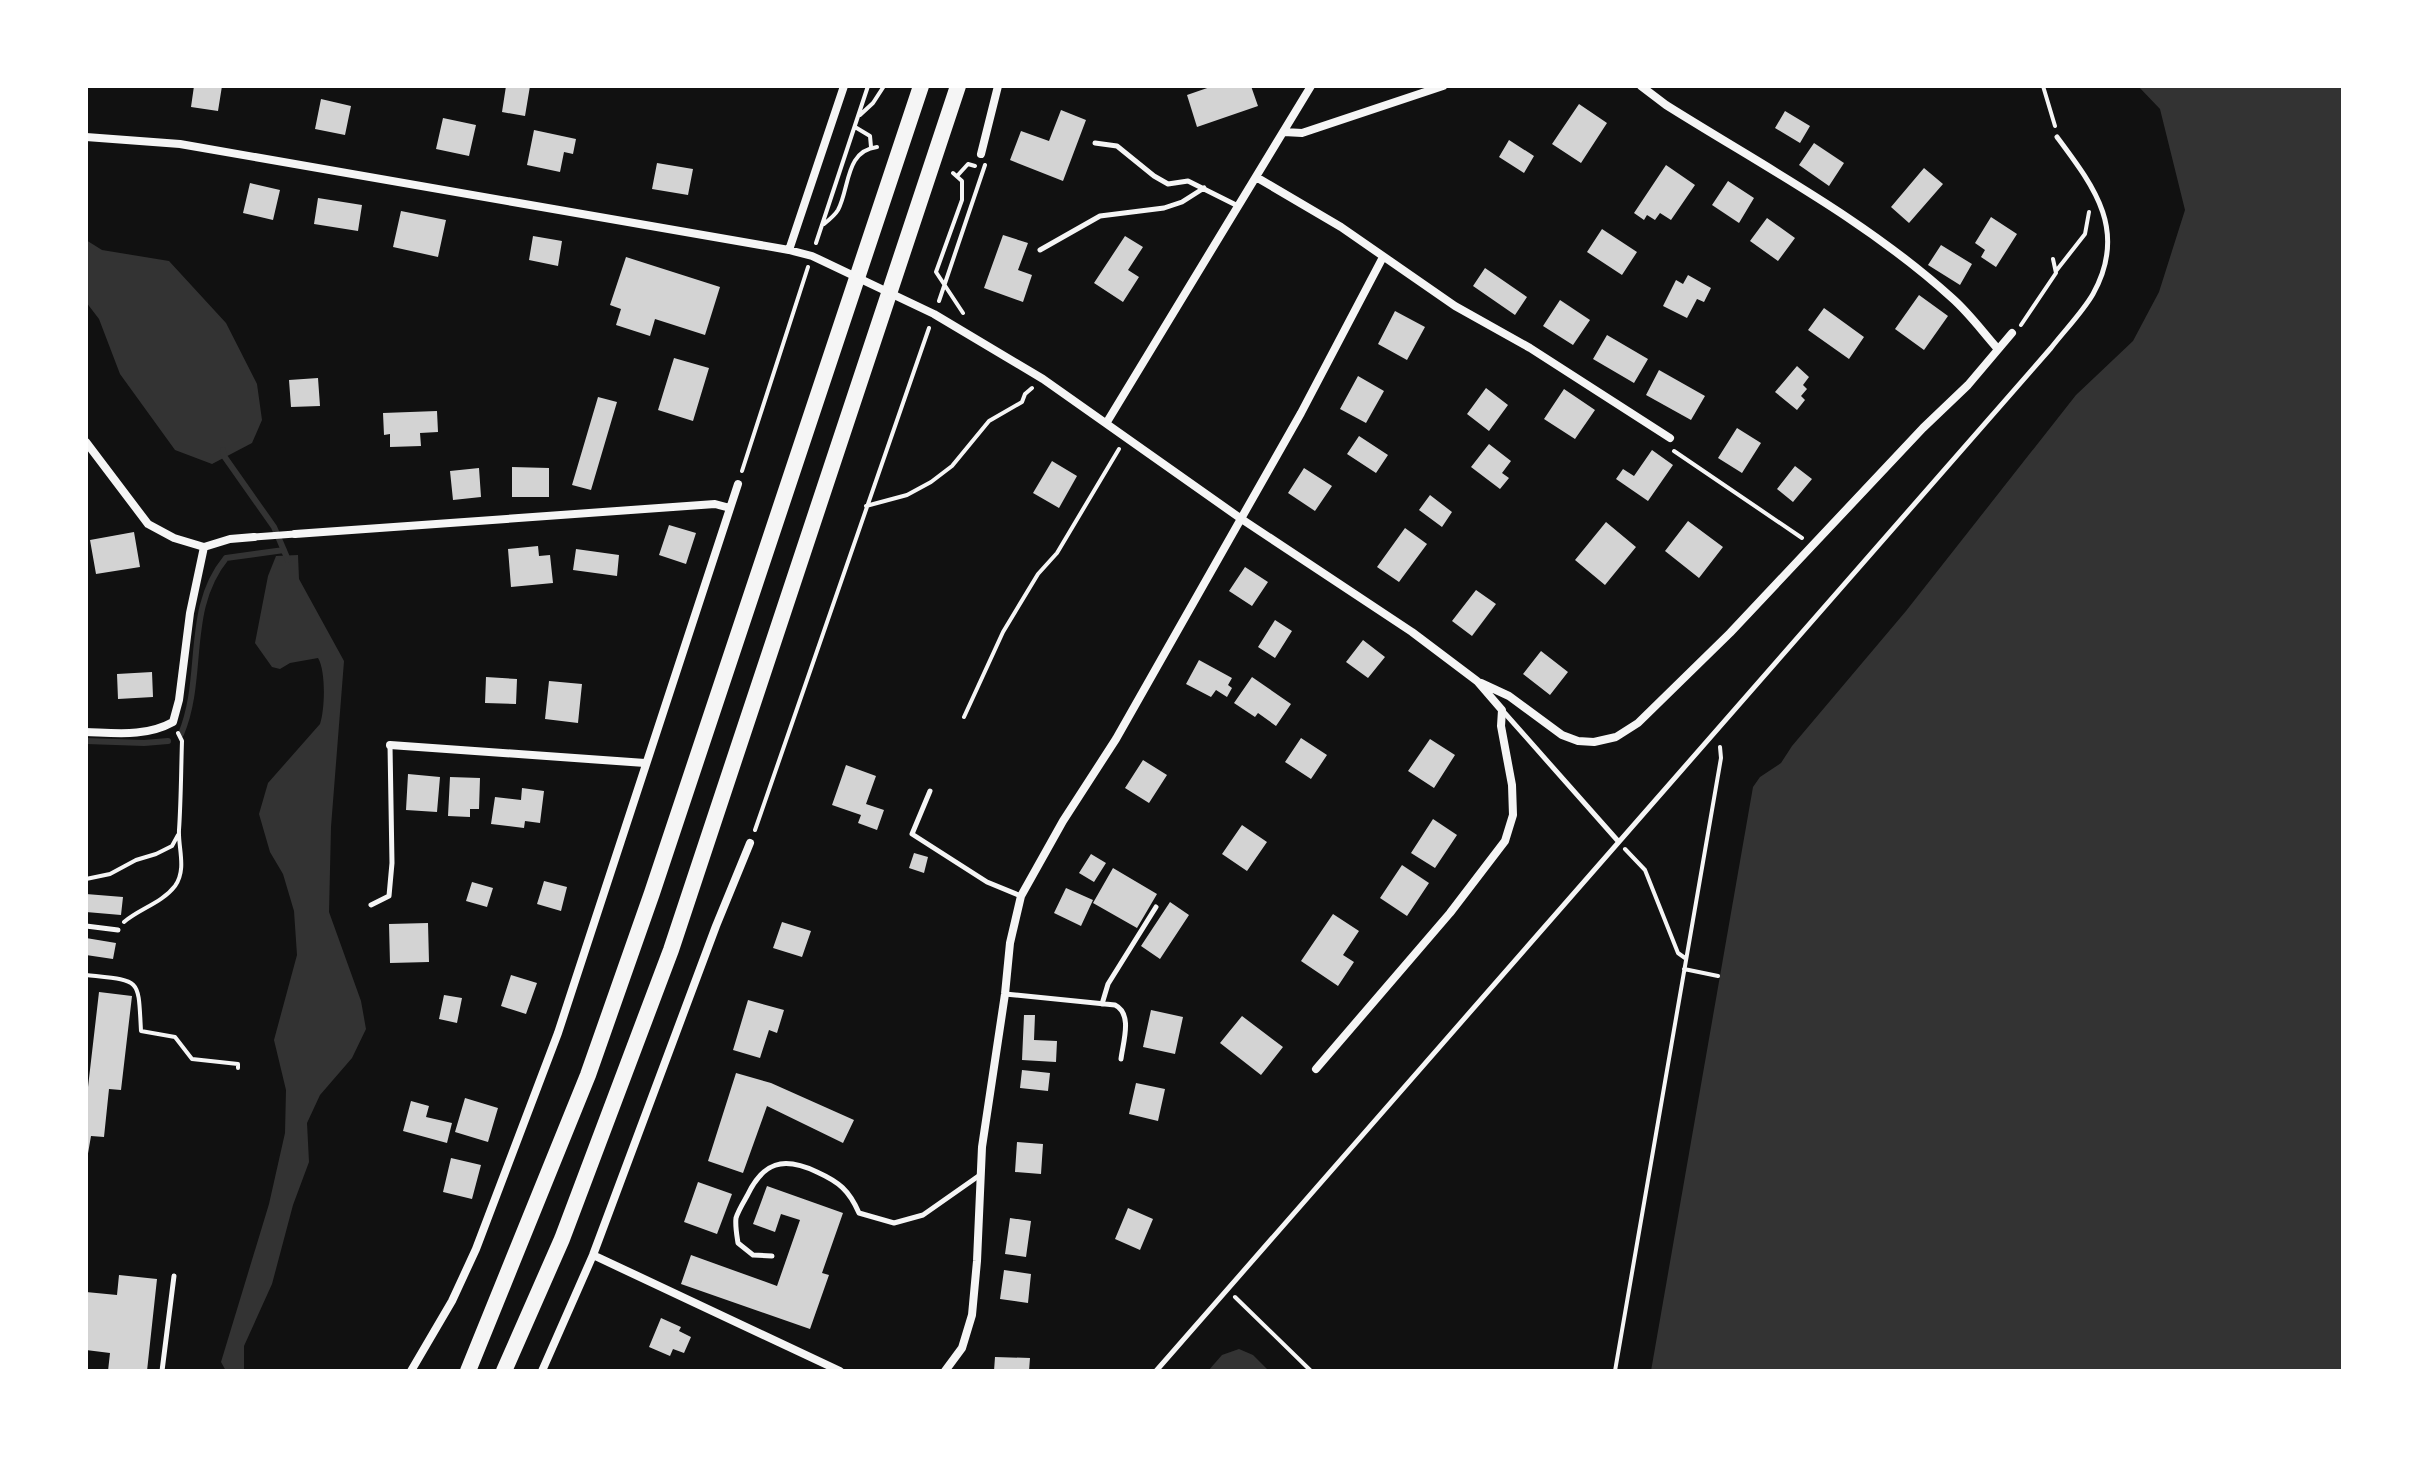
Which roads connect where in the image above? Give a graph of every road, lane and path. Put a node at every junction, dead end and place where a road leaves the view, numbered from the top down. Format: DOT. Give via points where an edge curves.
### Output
graph roads {
  1 [pos="844,86"];
  2 [pos="868,86"];
  3 [pos="884,86"];
  4 [pos="921,86"];
  5 [pos="958,86"];
  6 [pos="998,86"];
  7 [pos="1311,86"];
  8 [pos="1443,86"];
  9 [pos="1641,86"];
  10 [pos="2043,86"];
  11 [pos="858,116"];
  12 [pos="855,127"];
  13 [pos="1284,132"];
  14 [pos="86,137"];
  15 [pos="2057,137"];
  16 [pos="1095,143"];
  17 [pos="981,154"];
  18 [pos="984,169"];
  19 [pos="1256,177"];
  20 [pos="1204,188"];
  21 [pos="2093,189"];
  22 [pos="1238,206"];
  23 [pos="823,226"];
  24 [pos="789,250"];
  25 [pos="1040,250"];
  26 [pos="812,256"];
  27 [pos="1383,257"];
  28 [pos="2053,259"];
  29 [pos="2056,271"];
  30 [pos="857,279"];
  31 [pos="944,288"];
  32 [pos="889,293"];
  33 [pos="940,300"];
  34 [pos="930,326"];
  35 [pos="2012,333"];
  36 [pos="1997,348"];
  37 [pos="1043,379"];
  38 [pos="1107,422"];
  39 [pos="1126,436"];
  40 [pos="1670,438"];
  41 [pos="86,442"];
  42 [pos="738,484"];
  43 [pos="866,506"];
  44 [pos="730,508"];
  45 [pos="1240,518"];
  46 [pos="295,534"];
  47 [pos="254,537"];
  48 [pos="1813,545"];
  49 [pos="204,547"];
  50 [pos="1477,681"];
  51 [pos="1502,710"];
  52 [pos="964,717"];
  53 [pos="173,722"];
  54 [pos="86,732"];
  55 [pos="1711,735"];
  56 [pos="390,745"];
  57 [pos="645,763"];
  58 [pos="930,791"];
  59 [pos="179,832"];
  60 [pos="1618,841"];
  61 [pos="750,843"];
  62 [pos="86,879"];
  63 [pos="1021,896"];
  64 [pos="371,905"];
  65 [pos="1156,907"];
  66 [pos="86,926"];
  67 [pos="118,930"];
  68 [pos="1685,958"];
  69 [pos="1684,969"];
  70 [pos="86,975"];
  71 [pos="1718,976"];
  72 [pos="1005,994"];
  73 [pos="1102,1004"];
  74 [pos="1121,1059"];
  75 [pos="238,1068"];
  76 [pos="1316,1069"];
  77 [pos="980,1175"];
  78 [pos="593,1255"];
  79 [pos="772,1256"];
  80 [pos="174,1276"];
  81 [pos="1228,1289"];
  82 [pos="819,1367"];
  83 [pos="162,1371"];
  84 [pos="411,1371"];
  85 [pos="468,1371"];
  86 [pos="504,1371"];
  87 [pos="542,1371"];
  88 [pos="840,1371"];
  89 [pos="945,1371"];
  90 [pos="1156,1371"];
  91 [pos="1311,1371"];
  92 [pos="1615,1371"];
  1 -- 24 [label="street"];
  2 -- 11 [label="path"];
  3 -- 11 [label="path"];
  4 -- 30 [label="highway"];
  5 -- 32 [label="highway"];
  6 -- 17 [label="street"];
  7 -- 13 [label="street"];
  8 -- 13 [label="street" via="1302,133"];
  9 -- 36 [label="street" via="1869,233 1953,299"];
  10 -- 15 [label="path"];
  11 -- 12 [label="path"];
  12 -- 23 [label="path"];
  12 -- 23 [label="path" via="870,136 874,147 853,160 837,211"];
  13 -- 19 [label="street"];
  14 -- 24 [label="street" via="180,144"];
  15 -- 21 [label="lane"];
  16 -- 20 [label="lane" via="1117,146 1168,184 1188,181"];
  17 -- 18 [label="path"];
  18 -- 31 [label="path"];
  18 -- 31 [label="path" via="968,164 956,174 964,189 962,200 936,272"];
  19 -- 22 [label="street"];
  19 -- 27 [label="street"];
  20 -- 22 [label="lane"];
  20 -- 25 [label="lane" via="1164,208 1100,216"];
  21 -- 29 [label="path" via="2085,234"];
  21 -- 55 [label="lane" via="2109,227 2107,260 2092,295"];
  22 -- 38 [label="street"];
  23 -- 26 [label="path"];
  24 -- 26 [label="street"];
  26 -- 30 [label="street"];
  26 -- 42 [label="path"];
  27 -- 40 [label="street"];
  27 -- 45 [label="street"];
  28 -- 29 [label="path"];
  29 -- 35 [label="path"];
  30 -- 32 [label="street"];
  30 -- 85 [label="highway" via="588,1075"];
  31 -- 33 [label="path"];
  32 -- 37 [label="street"];
  32 -- 86 [label="highway" via="671,950 562,1239"];
  34 -- 43 [label="path"];
  35 -- 36 [label="street"];
  36 -- 48 [label="street" via="1968,385"];
  37 -- 38 [label="street"];
  37 -- 43 [label="path" via="1022,402 989,421 952,466 931,482"];
  38 -- 39 [label="street"];
  39 -- 45 [label="street"];
  39 -- 52 [label="path" via="1003,632"];
  40 -- 48 [label="path" via="1671,449"];
  41 -- 49 [label="street" via="148,524"];
  42 -- 44 [label="street"];
  43 -- 61 [label="path"];
  44 -- 46 [label="street" via="715,504"];
  44 -- 57 [label="street"];
  45 -- 50 [label="street"];
  45 -- 63 [label="street"];
  46 -- 47 [label="street"];
  47 -- 49 [label="street"];
  48 -- 50 [label="street" via="1664,699 1616,737 1594,742 1562,735 1509,696"];
  49 -- 53 [label="street"];
  50 -- 51 [label="street"];
  51 -- 60 [label="lane"];
  51 -- 76 [label="street" via="1513,815 1505,841"];
  53 -- 54 [label="street" via="136,734"];
  53 -- 59 [label="path" via="182,741"];
  55 -- 60 [label="lane"];
  55 -- 68 [label="path" via="1720,744 1721,758"];
  56 -- 57 [label="street"];
  56 -- 64 [label="lane" via="389,896"];
  57 -- 84 [label="street" via="558,1033 476,1249"];
  58 -- 63 [label="lane" via="912,834 987,882"];
  59 -- 62 [label="path" via="172,846"];
  59 -- 67 [label="path" via="181,875 174,887"];
  60 -- 68 [label="path" via="1645,870 1678,953"];
  60 -- 81 [label="lane"];
  61 -- 78 [label="street"];
  63 -- 72 [label="street"];
  65 -- 73 [label="lane" via="1108,984"];
  66 -- 67 [label="lane"];
  68 -- 69 [label="path"];
  69 -- 71 [label="path"];
  69 -- 92 [label="path"];
  70 -- 75 [label="path" via="131,983 139,992 141,1031 175,1037 191,1062"];
  72 -- 73 [label="lane"];
  72 -- 77 [label="street"];
  73 -- 74 [label="lane" via="1121,1008 1126,1016"];
  77 -- 79 [label="lane" via="923,1215 894,1223 859,1213 842,1184 802,1165 765,1168 736,1218 738,1243 753,1255"];
  77 -- 89 [label="street" via="972,1315 962,1348"];
  78 -- 82 [label="street"];
  78 -- 87 [label="street"];
  80 -- 83 [label="lane"];
  81 -- 90 [label="lane"];
  81 -- 91 [label="path"];
  82 -- 88 [label="street"];
}
